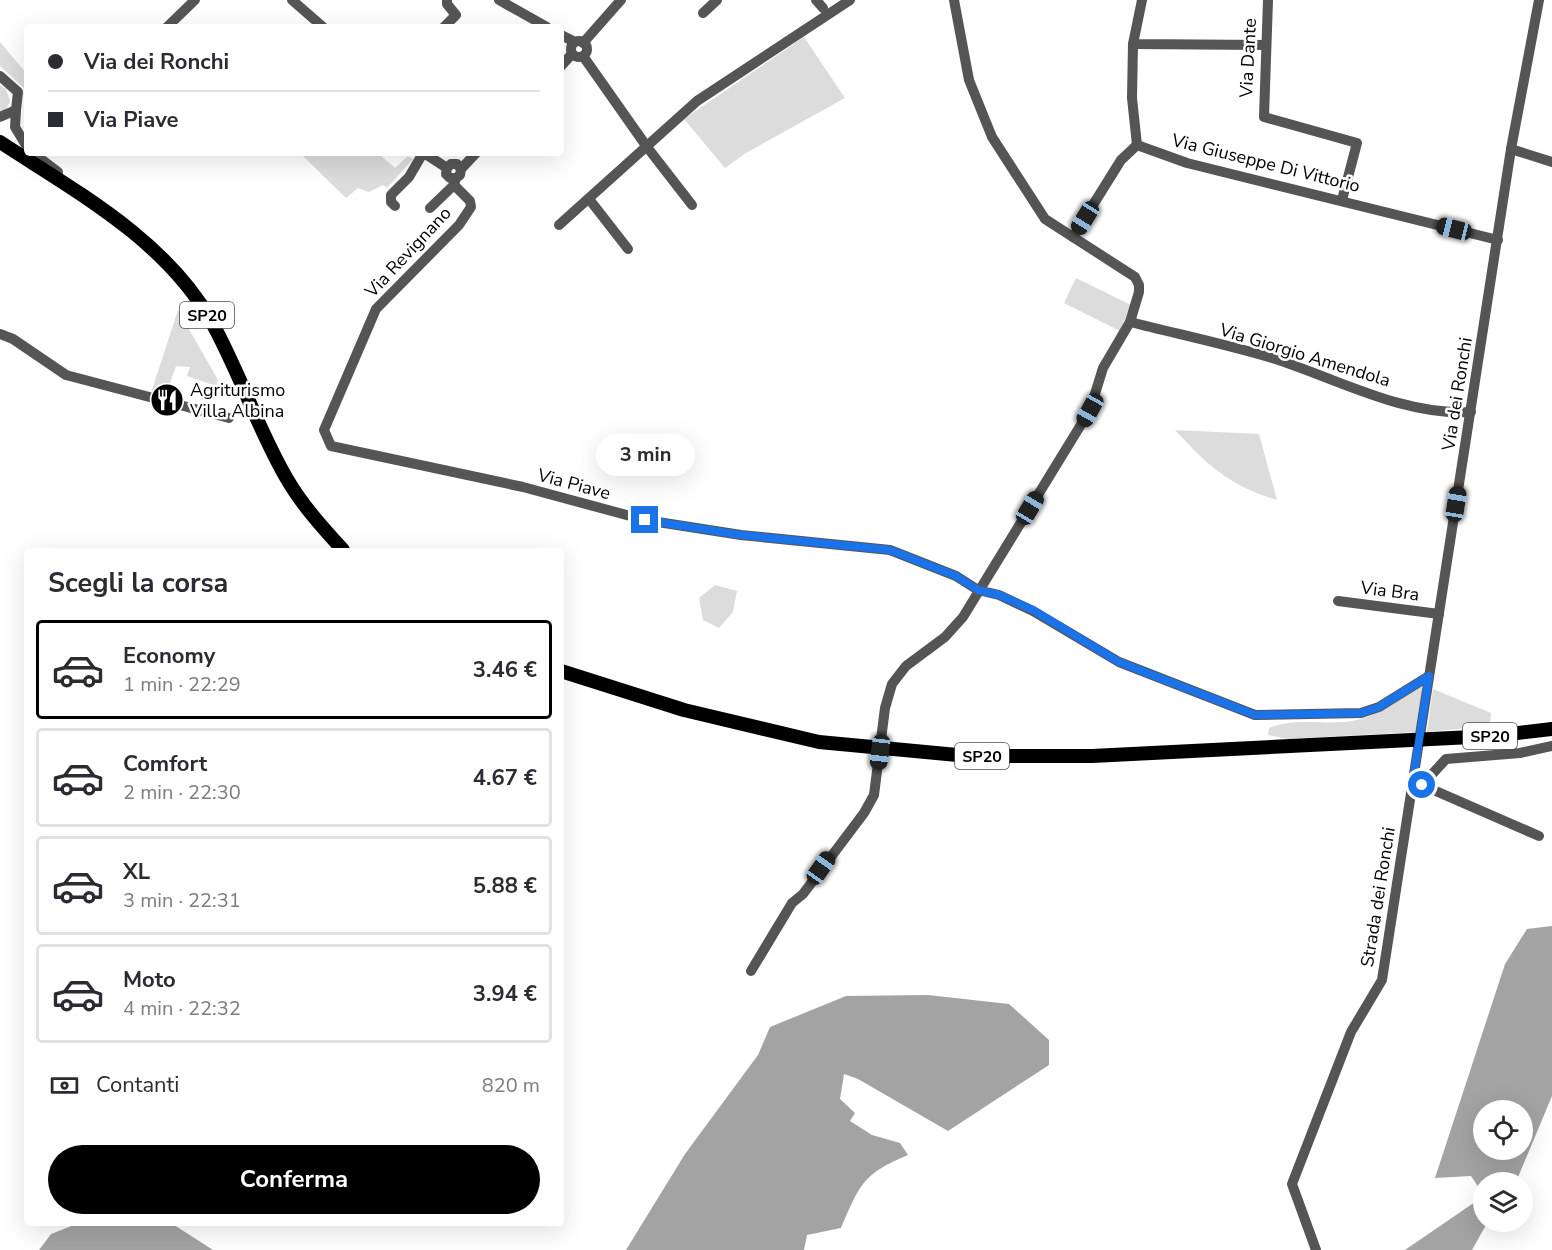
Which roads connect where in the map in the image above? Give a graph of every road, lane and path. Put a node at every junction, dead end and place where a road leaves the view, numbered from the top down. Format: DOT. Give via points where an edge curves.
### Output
graph roads {
  1 [pos="195,0"];
  2 [pos="292,0"];
  3 [pos="447,0"];
  4 [pos="499,0"];
  5 [pos="621,0"];
  6 [pos="717,0"];
  7 [pos="849,0"];
  8 [pos="954,0"];
  9 [pos="1142,0"];
  10 [pos="1268,0"];
  11 [pos="1539,3"];
  12 [pos="704,14"];
  13 [pos="169,24"];
  14 [pos="320,24"];
  15 [pos="447,24"];
  16 [pos="542,24"];
  17 [pos="564,35"];
  18 [pos="579,42"];
  19 [pos="1133,44"];
  20 [pos="1265,45"];
  21 [pos="578,55"];
  22 [pos="564,64"];
  23 [pos="0,76"];
  24 [pos="16,110"];
  25 [pos="0,117"];
  26 [pos="0,142"];
  27 [pos="24,142"];
  28 [pos="1137,145"];
  29 [pos="646,147"];
  30 [pos="1511,149"];
  31 [pos="37,156"];
  32 [pos="422,156"];
  33 [pos="429,156"];
  34 [pos="474,156"];
  35 [pos="1552,162"];
  36 [pos="457,177"];
  37 [pos="85,197"];
  38 [pos="589,199"];
  39 [pos="1342,200"];
  40 [pos="692,205"];
  41 [pos="395,206"];
  42 [pos="430,208"];
  43 [pos="559,225"];
  44 [pos="1073,237"];
  45 [pos="1498,240"];
  46 [pos="628,249"];
  47 [pos="1130,322"];
  48 [pos="0,334"];
  49 [pos="1471,412"];
  50 [pos="229,418"];
  51 [pos="331,446"];
  52 [pos="341,548"];
  53 [pos="982,590"];
  54 [pos="1338,601"];
  55 [pos="1438,614"];
  56 [pos="564,672"];
  57 [pos="1429,676"];
  58 [pos="1552,729"];
  59 [pos="1552,746"];
  60 [pos="1417,786"];
  61 [pos="1539,836"];
  62 [pos="751,970"];
  63 [pos="1316,1250"];
  1 -- 13 [label="street"];
  2 -- 14 [label="street"];
  3 -- 15 [label="street" via="456,15"];
  4 -- 16 [label="street"];
  5 -- 18 [label="street"];
  6 -- 12 [label="street"];
  7 -- 29 [label="street" via="698,101"];
  8 -- 44 [label="street" via="969,80 992,137 1046,219"];
  9 -- 19 [label="street"];
  10 -- 20 [label="street, Via Dante"];
  11 -- 30 [label="street, Via dei Ronchi"];
  17 -- 18 [label="street"];
  18 -- 21 [label="street" via="571,49"];
  19 -- 20 [label="street"];
  19 -- 28 [label="street" via="1132,98"];
  20 -- 39 [label="street, Via Dante" via="1264,117 1357,143"];
  21 -- 22 [label="street"];
  21 -- 29 [label="street"];
  23 -- 24 [label="street" via="18,92"];
  24 -- 25 [label="street"];
  24 -- 27 [label="street" via="15,127"];
  26 -- 37 [label="main road, SP20"];
  28 -- 39 [label="street, Via Giuseppe Di Vittorio" via="1171,158"];
  28 -- 44 [label="street" via="1121,160"];
  29 -- 38 [label="street"];
  29 -- 40 [label="street"];
  30 -- 35 [label="street"];
  30 -- 45 [label="street, Via dei Ronchi"];
  31 -- 37 [label="street"];
  32 -- 41 [label="street, Via Revignano" via="391,195"];
  33 -- 36 [label="street, Via Revignano" via="447,168 450,178"];
  34 -- 36 [label="street"];
  36 -- 42 [label="street, Via Revignano"];
  36 -- 51 [label="street, Via Revignano" via="471,207 459,225 376,309 324,430"];
  37 -- 52 [label="main road, SP20" via="152,249 210,318 287,479"];
  38 -- 43 [label="street"];
  38 -- 46 [label="street"];
  39 -- 45 [label="street, Via Giuseppe Di Vittorio"];
  44 -- 47 [label="street" via="1138,280 1139,292"];
  45 -- 49 [label="street, Via dei Ronchi"];
  47 -- 49 [label="street, Via Giorgio Amendola" via="1272,358 1414,406 1449,413"];
  47 -- 53 [label="street" via="1103,368 1096,397 1077,433"];
  48 -- 50 [label="street" via="66,375"];
  49 -- 55 [label="street, Via dei Ronchi"];
  51 -- 53 [label="street, Via Piave" via="523,487 645,520 741,535 890,550"];
  53 -- 57 [label="street, Via Piave" via="1033,610 1119,662 1255,715 1361,713 1379,707"];
  53 -- 62 [label="street" via="953,629 906,666 892,684 885,708 874,795 792,903"];
  54 -- 55 [label="street, Via Bra"];
  55 -- 57 [label="street, Via dei Ronchi"];
  56 -- 58 [label="main road, SP20" via="684,710 819,742 968,756 1092,756 1492,736"];
  57 -- 60 [label="street, Via dei Ronchi"];
  59 -- 60 [label="street" via="1520,753 1446,759"];
  60 -- 61 [label="street"];
  60 -- 63 [label="street, Strada dei Ronchi" via="1382,980 1351,1032 1292,1184"];
}
